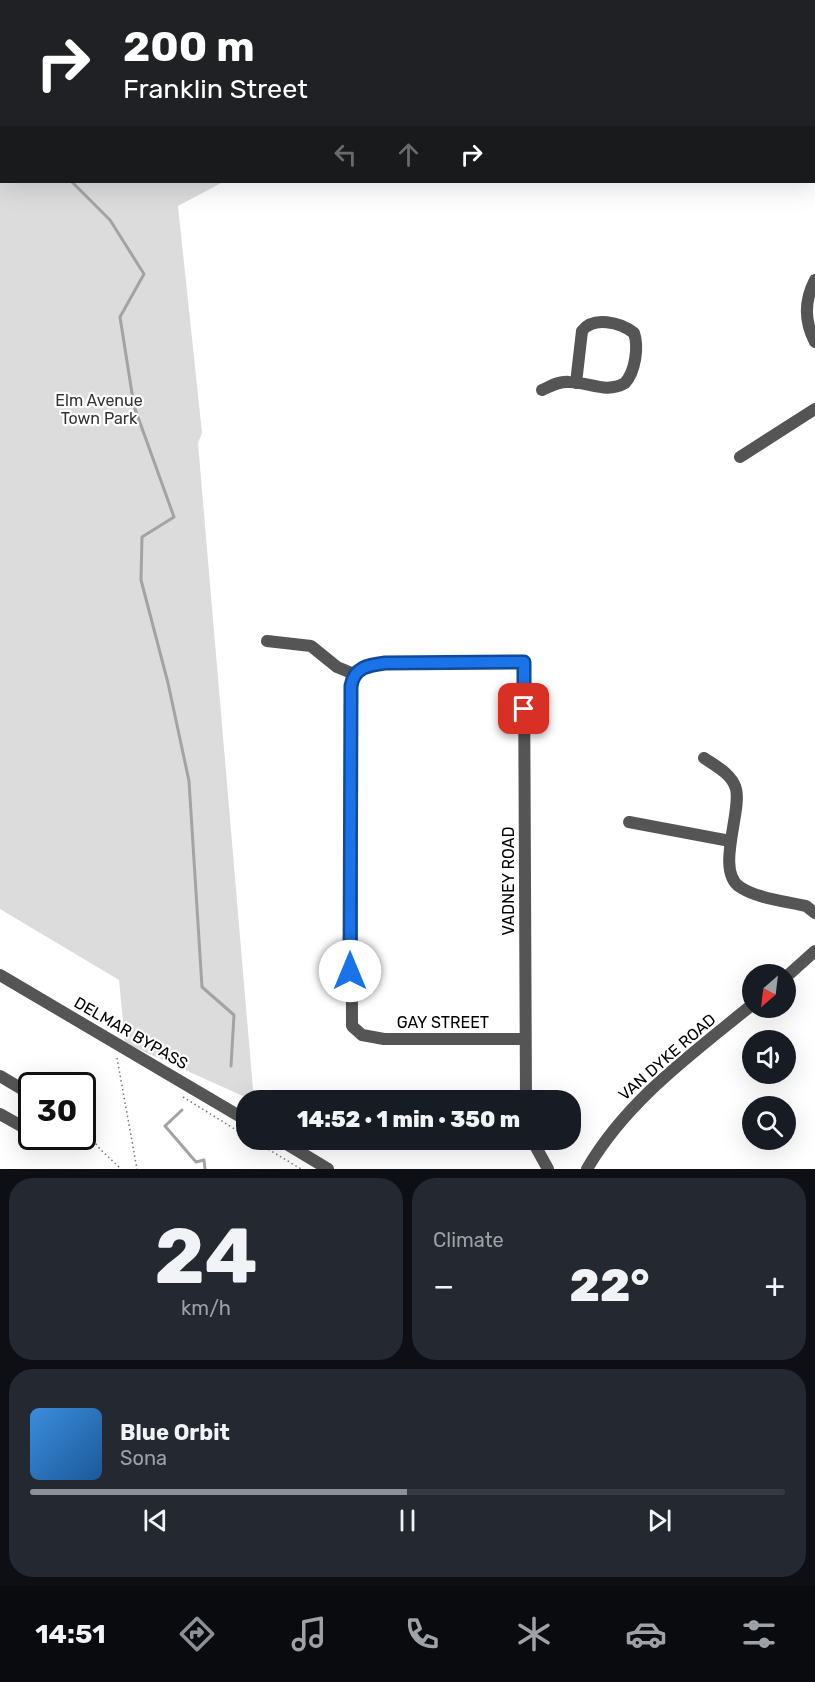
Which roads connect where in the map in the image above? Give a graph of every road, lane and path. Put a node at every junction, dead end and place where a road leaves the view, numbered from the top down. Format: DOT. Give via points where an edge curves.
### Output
graph roads {
  1 [pos="815,280"];
  2 [pos="815,342"];
  3 [pos="576,383"];
  4 [pos="542,390"];
  5 [pos="815,410"];
  6 [pos="740,457"];
  7 [pos="267,641"];
  8 [pos="354,674"];
  9 [pos="704,758"];
  10 [pos="629,822"];
  11 [pos="730,842"];
  12 [pos="815,913"];
  13 [pos="815,951"];
  14 [pos="796,967"];
  15 [pos="0,975"];
  16 [pos="742,1013"];
  17 [pos="524,1039"];
  18 [pos="117,1057"];
  19 [pos="0,1076"];
  20 [pos="18,1087"];
  21 [pos="526,1090"];
  22 [pos="0,1114"];
  23 [pos="236,1114"];
  24 [pos="18,1124"];
  25 [pos="96,1144"];
  26 [pos="270,1150"];
  27 [pos="297,1150"];
  28 [pos="538,1150"];
  29 [pos="121,1169"];
  30 [pos="138,1169"];
  31 [pos="302,1169"];
  32 [pos="328,1169"];
  33 [pos="548,1169"];
  34 [pos="587,1169"];
  1 -- 2 [label="street" via="807,296 806,316"];
  3 -- 3 [label="street" via="609,388 625,383 634,366 634,333 609,323 586,325"];
  3 -- 4 [label="street" via="555,384"];
  5 -- 6 [label="street"];
  7 -- 8 [label="street" via="311,646 337,667"];
  8 -- 17 [label="street, GAY STREET" via="352,1026 362,1035 384,1039"];
  8 -- 17 [label="street, VADNEY ROAD" via="363,667 385,663 524,662"];
  9 -- 11 [label="street" via="729,776 736,790"];
  10 -- 11 [label="street"];
  11 -- 12 [label="street" via="732,877 739,886 806,906"];
  13 -- 14 [label="street"];
  15 -- 23 [label="street, DELMAR BYPASS"];
  16 -- 34 [label="street, VAN DYKE ROAD" via="636,1103"];
  17 -- 21 [label="street, VADNEY ROAD"];
  18 -- 30 [label="path"];
  19 -- 20 [label="street"];
  22 -- 24 [label="street"];
  25 -- 29 [label="path"];
  26 -- 31 [label="path"];
  27 -- 32 [label="street"];
  28 -- 33 [label="street"];
}
